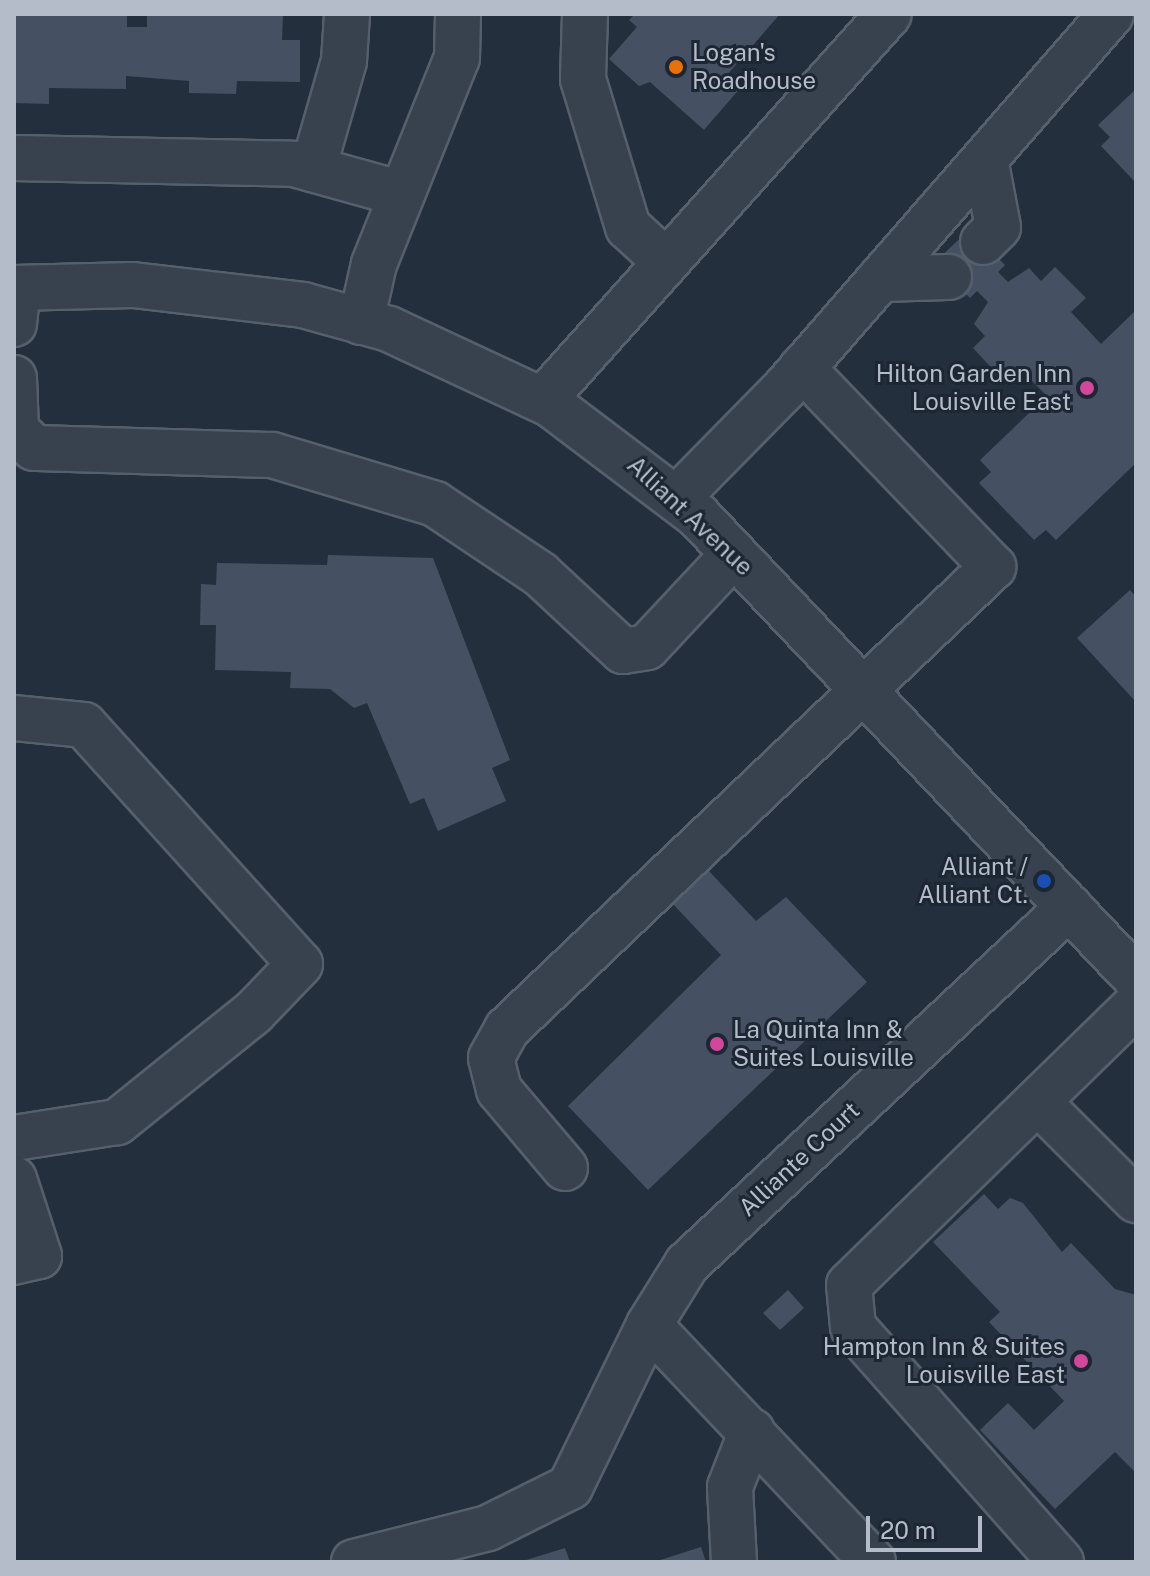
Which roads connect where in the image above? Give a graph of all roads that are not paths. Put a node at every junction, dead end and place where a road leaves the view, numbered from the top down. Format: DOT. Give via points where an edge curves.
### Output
graph roads {
  1 [pos="347,14"];
  2 [pos="458,14"];
  3 [pos="585,14"];
  4 [pos="889,14"];
  5 [pos="1111,14"];
  6 [pos="14,158"];
  7 [pos="985,159"];
  8 [pos="313,169"];
  9 [pos="402,194"];
  10 [pos="983,242"];
  11 [pos="666,262"];
  12 [pos="949,277"];
  13 [pos="880,279"];
  14 [pos="15,300"];
  15 [pos="361,322"];
  16 [pos="802,368"];
  17 [pos="14,378"];
  18 [pos="543,400"];
  19 [pos="677,498"];
  20 [pos="734,554"];
  21 [pos="865,692"];
  22 [pos="14,718"];
  23 [pos="1069,907"];
  24 [pos="1136,978"];
  25 [pos="1136,1005"];
  26 [pos="1040,1104"];
  27 [pos="14,1138"];
  28 [pos="565,1168"];
  29 [pos="14,1179"];
  30 [pos="1136,1200"];
  31 [pos="14,1262"];
  32 [pos="649,1325"];
  33 [pos="752,1431"];
  34 [pos="354,1562"];
  35 [pos="734,1562"];
  36 [pos="873,1562"];
  37 [pos="1061,1562"];
  1 -- 8 [label="street" via="344,61"];
  2 -- 9 [label="street" via="457,58"];
  3 -- 11 [label="street" via="583,79 628,227"];
  4 -- 11 [label="street"];
  5 -- 7 [label="street"];
  6 -- 8 [label="street"];
  7 -- 10 [label="street" via="998,227"];
  7 -- 13 [label="street"];
  8 -- 9 [label="street"];
  9 -- 15 [label="street"];
  11 -- 18 [label="street"];
  12 -- 13 [label="street"];
  13 -- 16 [label="street"];
  14 -- 15 [label="street, Alliant Avenue" via="215,290"];
  15 -- 18 [label="street, Alliant Avenue" via="475,364"];
  16 -- 19 [label="street"];
  16 -- 21 [label="street" via="993,567"];
  17 -- 20 [label="street" via="16,430 34,448 272,455 435,504 540,574 623,651 647,647"];
  18 -- 19 [label="street, Alliant Avenue"];
  19 -- 20 [label="street, Alliant Avenue"];
  20 -- 21 [label="street, Alliant Avenue"];
  21 -- 23 [label="street, Alliant Avenue"];
  21 -- 28 [label="street" via="507,1029 491,1058 499,1090"];
  22 -- 27 [label="street" via="84,725 300,964 254,1012 117,1122"];
  23 -- 24 [label="street, Alliant Avenue"];
  23 -- 32 [label="street, Alliante Court" via="687,1264"];
  25 -- 26 [label="street"];
  26 -- 30 [label="street"];
  26 -- 37 [label="street" via="849,1285 853,1327"];
  29 -- 31 [label="street" via="39,1256"];
  32 -- 33 [label="street"];
  32 -- 34 [label="street, Alliante Court" via="570,1487 488,1528"];
  33 -- 35 [label="street" via="730,1487"];
  33 -- 36 [label="street"];
}
